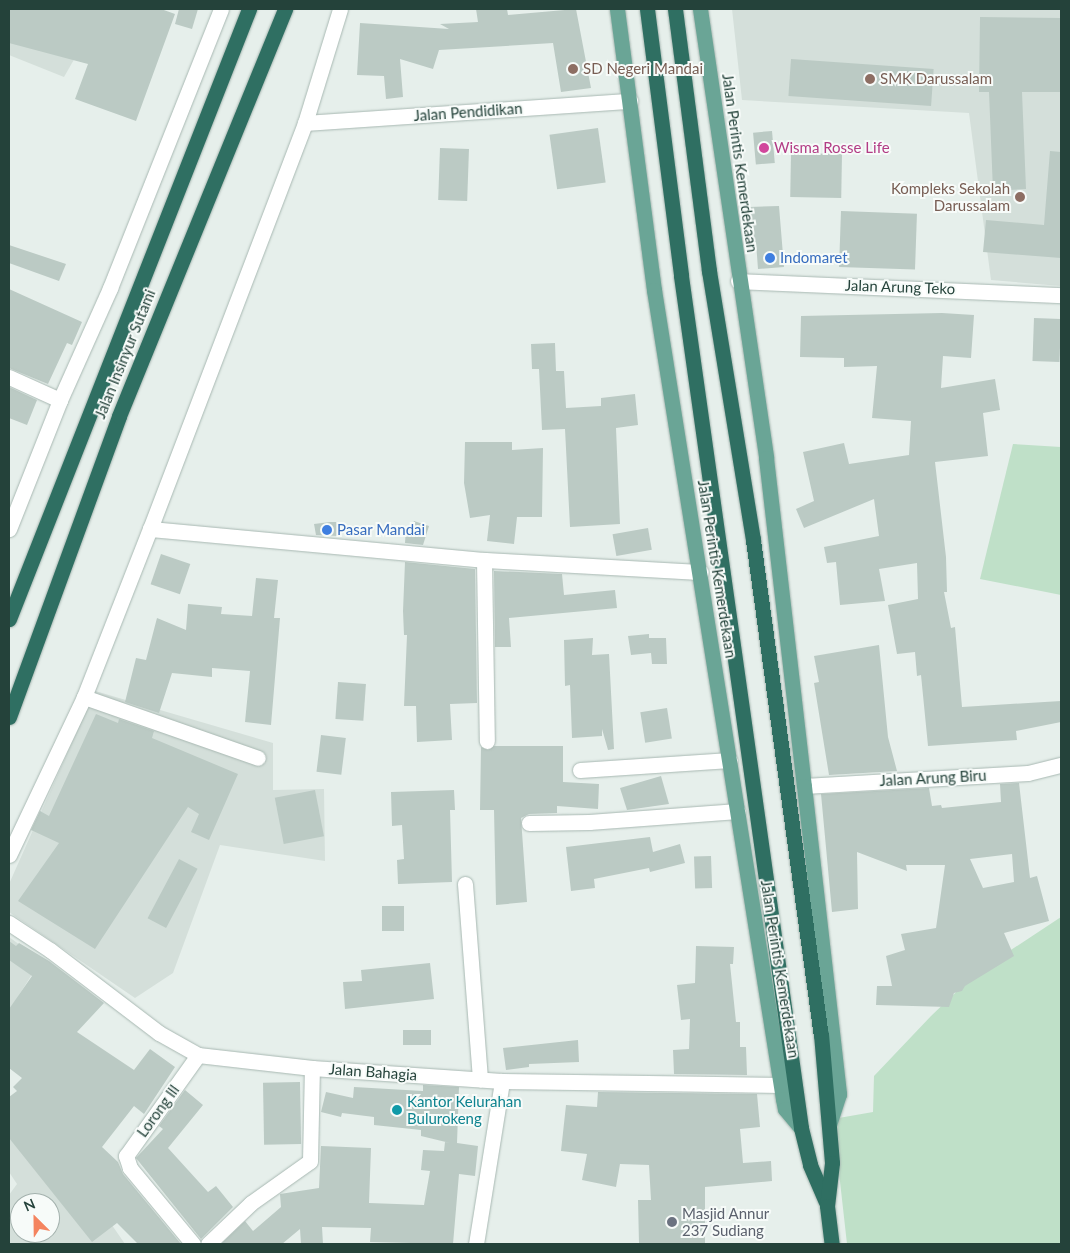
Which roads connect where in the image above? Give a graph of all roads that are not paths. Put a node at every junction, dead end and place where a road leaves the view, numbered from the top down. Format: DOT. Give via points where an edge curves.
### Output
graph roads {
  1 [pos="221,9"];
  2 [pos="249,9"];
  3 [pos="285,9"];
  4 [pos="340,9"];
  5 [pos="617,9"];
  6 [pos="647,9"];
  7 [pos="675,9"];
  8 [pos="700,9"];
  9 [pos="630,101"];
  10 [pos="305,123"];
  11 [pos="738,281"];
  12 [pos="1061,295"];
  13 [pos="9,377"];
  14 [pos="60,400"];
  15 [pos="9,529"];
  16 [pos="150,529"];
  17 [pos="484,560"];
  18 [pos="701,572"];
  19 [pos="9,619"];
  20 [pos="84,697"];
  21 [pos="9,717"];
  22 [pos="487,741"];
  23 [pos="258,758"];
  24 [pos="730,760"];
  25 [pos="1061,765"];
  26 [pos="580,770"];
  27 [pos="804,786"];
  28 [pos="738,810"];
  29 [pos="529,823"];
  30 [pos="9,855"];
  31 [pos="466,884"];
  32 [pos="9,923"];
  33 [pos="198,1055"];
  34 [pos="312,1068"];
  35 [pos="480,1080"];
  36 [pos="502,1081"];
  37 [pos="780,1085"];
  38 [pos="829,1124"];
  39 [pos="801,1128"];
  40 [pos="827,1206"];
  41 [pos="193,1244"];
  42 [pos="208,1244"];
  43 [pos="476,1244"];
  44 [pos="832,1244"];
  1 -- 14 [label="street" via="110,288"];
  2 -- 19 [label="highway, Jalan Insinyur Sutami"];
  3 -- 21 [label="highway, Jalan Insinyur Sutami" via="119,416"];
  4 -- 10 [label="street"];
  5 -- 9 [label="main road, Jalan Perintis Kemerdekaan"];
  6 -- 39 [label="highway, Jalan Perintis Kemerdekaan" via="681,276"];
  7 -- 38 [label="highway, Jalan Perintis Kemerdekaan" via="709,270 775,696 821,1034"];
  8 -- 11 [label="main road, Jalan Perintis Kemerdekaan"];
  9 -- 10 [label="street, Jalan Pendidikan"];
  9 -- 18 [label="main road, Jalan Perintis Kemerdekaan" via="654,290"];
  10 -- 16 [label="street"];
  11 -- 12 [label="street, Jalan Arung Teko"];
  11 -- 27 [label="main road, Jalan Perintis Kemerdekaan" via="766,458"];
  13 -- 14 [label="street"];
  14 -- 15 [label="street"];
  16 -- 17 [label="street"];
  16 -- 20 [label="street"];
  17 -- 18 [label="street"];
  17 -- 22 [label="street"];
  18 -- 24 [label="main road, Jalan Perintis Kemerdekaan"];
  20 -- 23 [label="street"];
  20 -- 30 [label="street"];
  24 -- 26 [label="street"];
  24 -- 28 [label="main road, Jalan Perintis Kemerdekaan"];
  25 -- 27 [label="street, Jalan Arung Biru" via="1028,773"];
  27 -- 38 [label="main road, Jalan Perintis Kemerdekaan" via="839,1094"];
  28 -- 29 [label="street" via="589,822"];
  28 -- 37 [label="main road, Jalan Perintis Kemerdekaan"];
  31 -- 35 [label="street"];
  32 -- 33 [label="street, Jalan Bahagia" via="78,970 159,1033"];
  33 -- 34 [label="street, Jalan Bahagia"];
  33 -- 41 [label="street, Lorong lll" via="126,1156 130,1168"];
  34 -- 35 [label="street, Jalan Bahagia"];
  34 -- 42 [label="street" via="310,1161 251,1203"];
  35 -- 36 [label="street, Jalan Bahagia"];
  36 -- 37 [label="street, Jalan Bahagia"];
  36 -- 43 [label="street"];
  37 -- 39 [label="main road, Jalan Perintis Kemerdekaan" via="785,1109"];
  38 -- 40 [label="highway, Jalan Perintis Kemerdekaan" via="832,1163"];
  39 -- 40 [label="highway, Jalan Perintis Kemerdekaan" via="810,1165"];
  40 -- 44 [label="highway, Jalan Perintis Kemerdekaan"];
}
